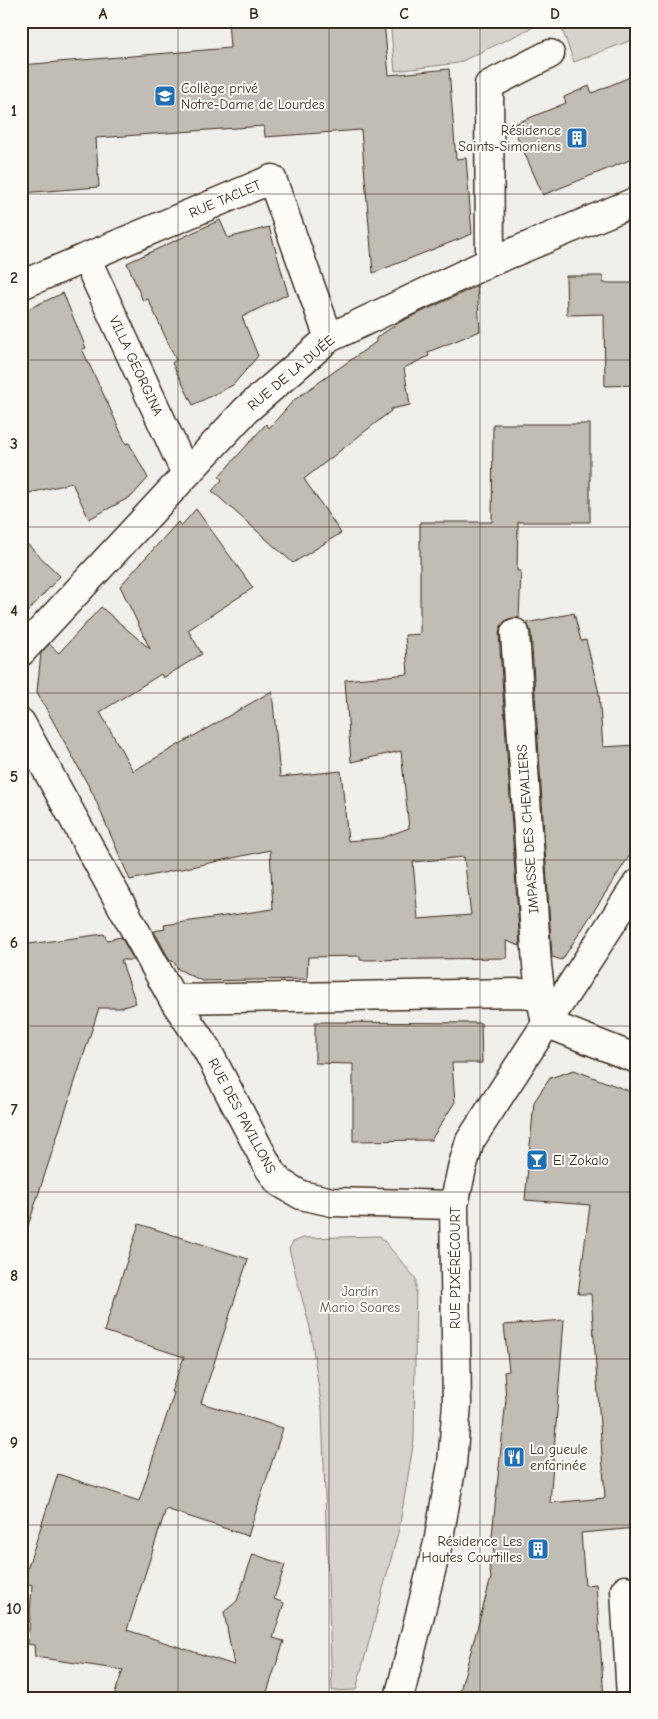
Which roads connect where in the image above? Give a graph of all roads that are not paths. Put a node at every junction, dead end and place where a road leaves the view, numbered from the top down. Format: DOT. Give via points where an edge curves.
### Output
graph roads {
  1 [pos="550,54"];
  2 [pos="637,201"];
  3 [pos="86,258"];
  4 [pos="490,262"];
  5 [pos="21,284"];
  6 [pos="329,338"];
  7 [pos="186,474"];
  8 [pos="514,633"];
  9 [pos="21,652"];
  10 [pos="21,723"];
  11 [pos="637,884"];
  12 [pos="173,999"];
  13 [pos="544,1011"];
  14 [pos="637,1060"];
  15 [pos="454,1205"];
  16 [pos="625,1590"];
  17 [pos="399,1698"];
  18 [pos="631,1698"];
  1 -- 4 [label="street" via="489,85"];
  2 -- 4 [label="street, RUE DE LA DUÉE"];
  3 -- 5 [label="street, RUE TACLET"];
  3 -- 6 [label="street, RUE TACLET" via="272,179"];
  3 -- 7 [label="street, VILLA GEORGINA"];
  4 -- 6 [label="street, RUE DE LA DUÉE"];
  6 -- 7 [label="street, RUE DE LA DUÉE" via="246,410"];
  7 -- 9 [label="street, RUE DE LA DUÉE"];
  8 -- 13 [label="street, IMPASSE DES CHEVALIERS" via="537,965"];
  10 -- 12 [label="street, RUE DES PAVILLONS"];
  11 -- 13 [label="street, RUE PIXÉRÉCOURT"];
  12 -- 13 [label="street" via="522,993"];
  12 -- 15 [label="street, RUE DES PAVILLONS" via="206,1048 279,1182 300,1195 332,1202"];
  13 -- 14 [label="street"];
  13 -- 15 [label="street, RUE PIXÉRÉCOURT" via="470,1141"];
  15 -- 17 [label="street, RUE PIXÉRÉCOURT" via="457,1404 452,1464 438,1543"];
  16 -- 18 [label="street"];
}
